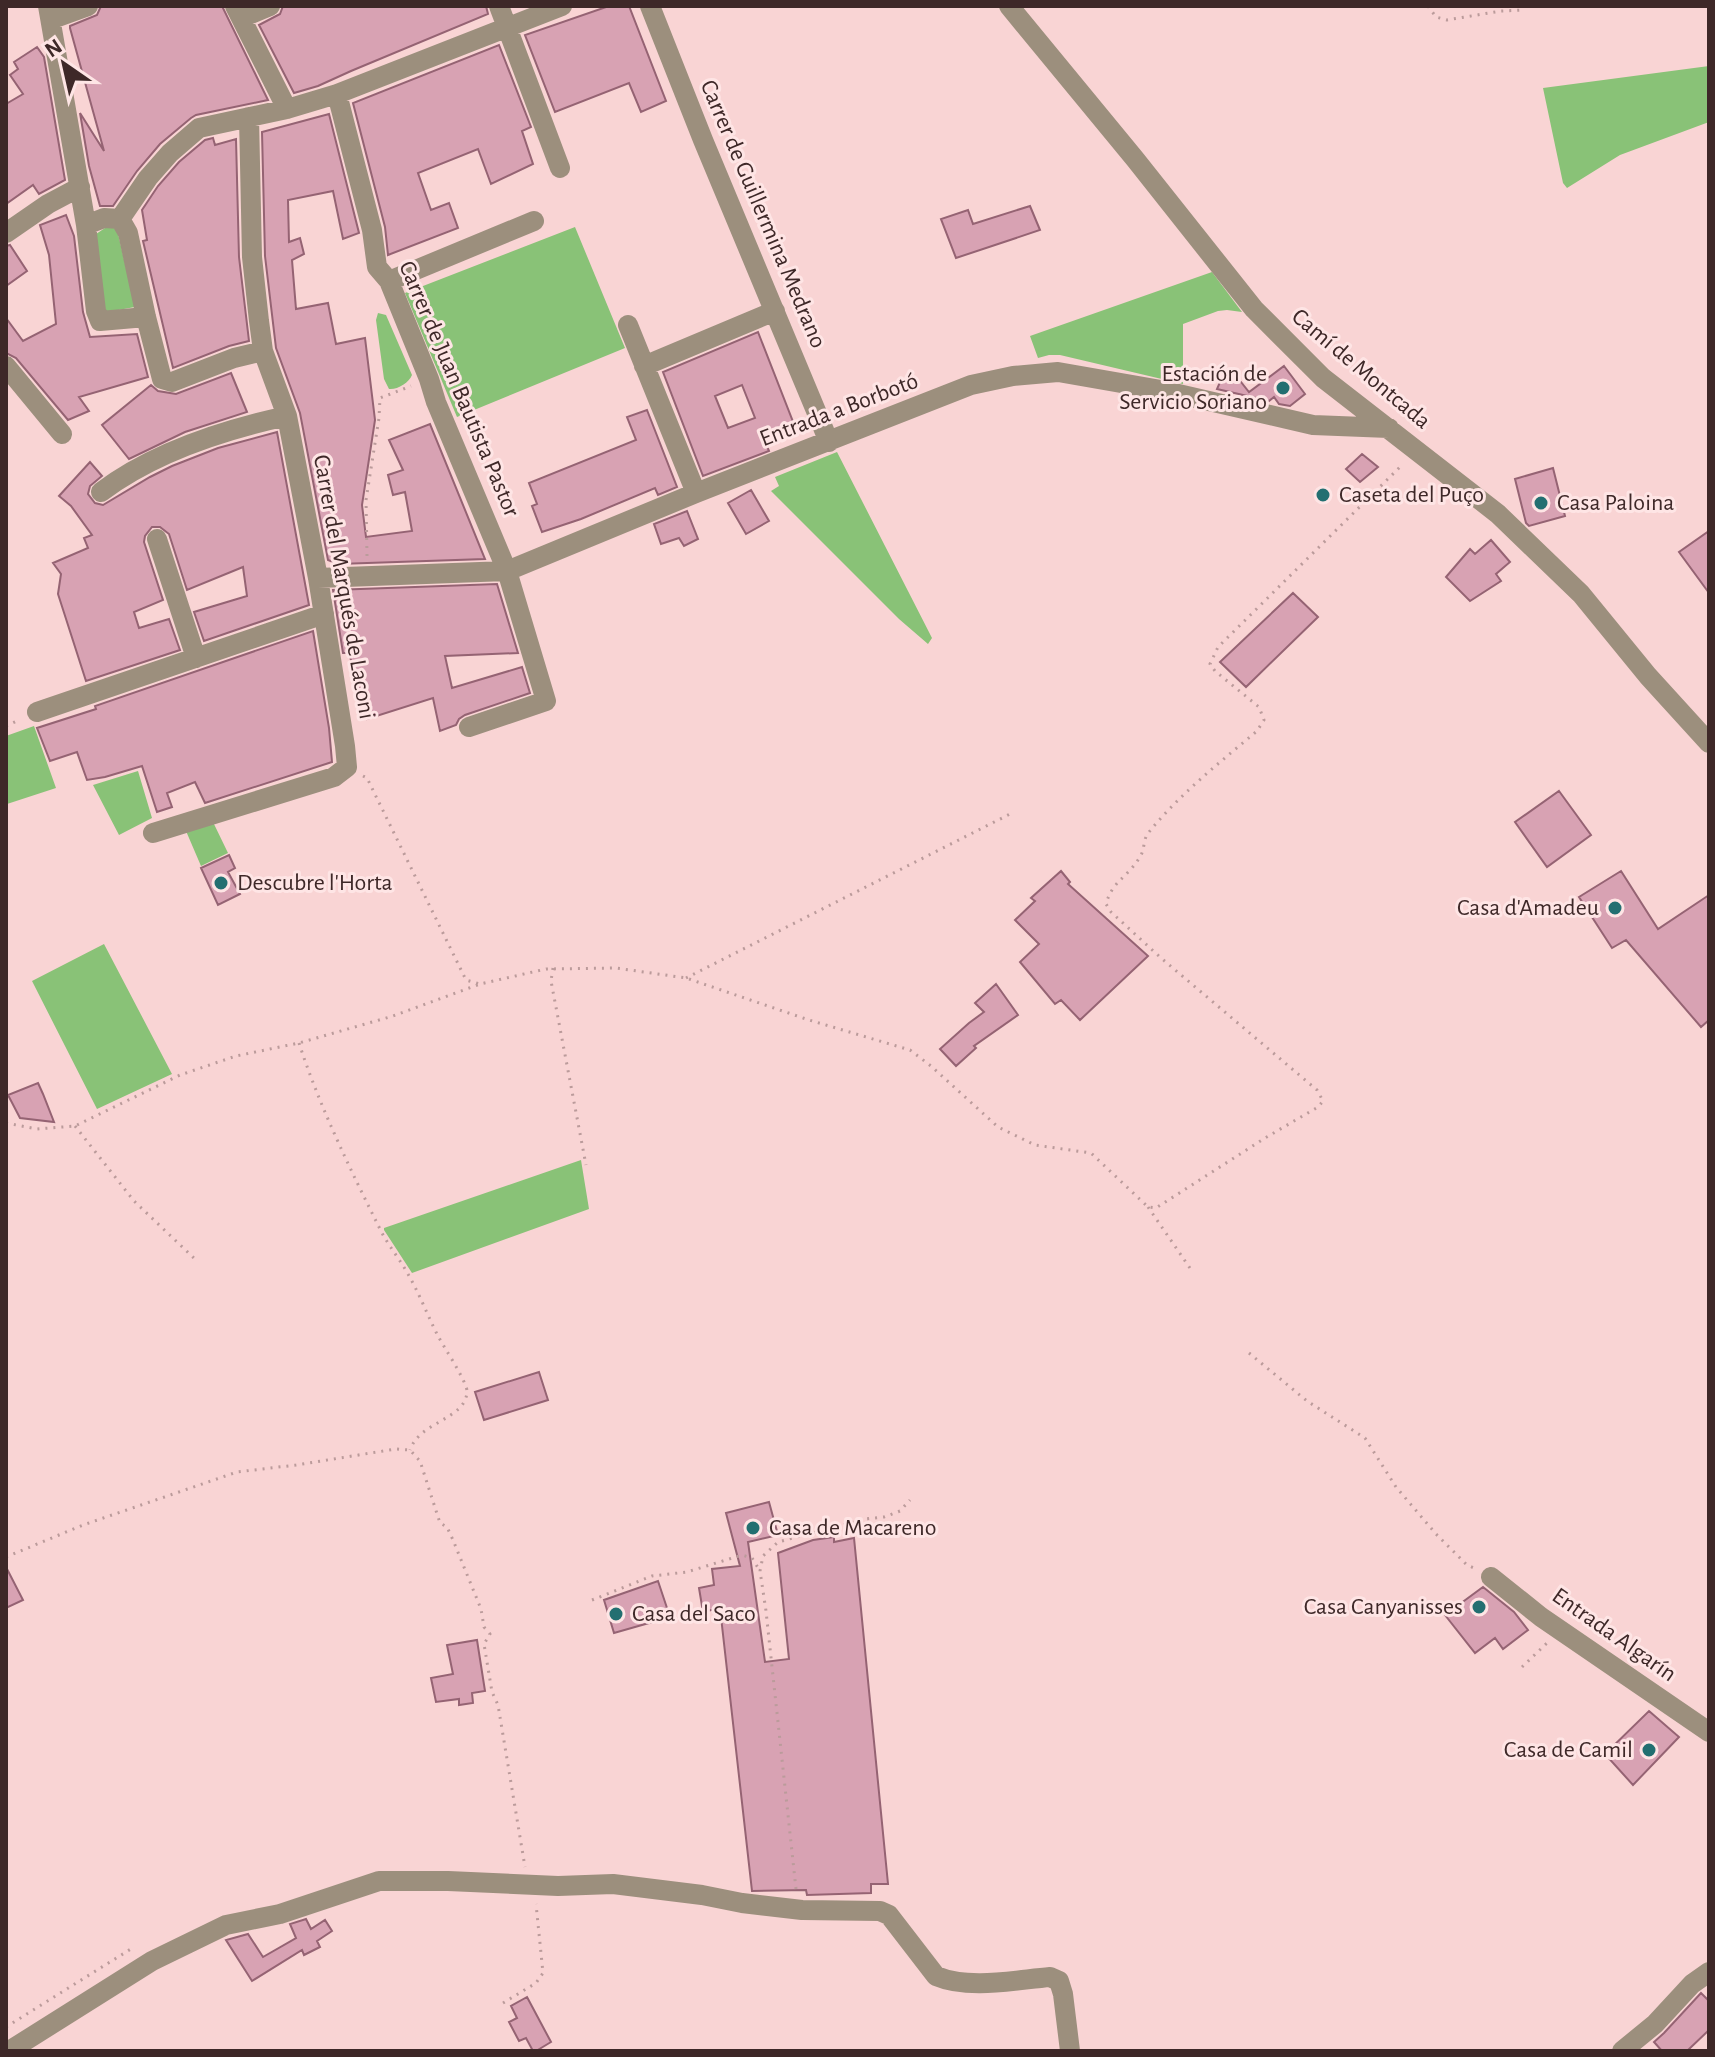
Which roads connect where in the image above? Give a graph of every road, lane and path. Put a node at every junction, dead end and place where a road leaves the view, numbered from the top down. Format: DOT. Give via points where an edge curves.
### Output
graph roads {
  1 [pos="88,6"];
  2 [pos="270,6"];
  3 [pos="499,6"];
  4 [pos="562,6"];
  5 [pos="650,6"];
  6 [pos="1009,6"];
  7 [pos="1428,6"];
  8 [pos="1524,10"];
  9 [pos="238,12"];
  10 [pos="50,13"];
  11 [pos="507,27"];
  12 [pos="337,94"];
  13 [pos="287,109"];
  14 [pos="249,117"];
  15 [pos="560,168"];
  16 [pos="81,194"];
  17 [pos="120,219"];
  18 [pos="534,221"];
  19 [pos="86,225"];
  20 [pos="6,233"];
  21 [pos="389,281"];
  22 [pos="775,311"];
  23 [pos="146,317"];
  24 [pos="628,325"];
  25 [pos="263,351"];
  26 [pos="6,366"];
  27 [pos="644,366"];
  28 [pos="429,379"];
  29 [pos="287,416"];
  30 [pos="1389,428"];
  31 [pos="62,434"];
  32 [pos="829,442"];
  33 [pos="1416,450"];
  34 [pos="101,492"];
  35 [pos="696,493"];
  36 [pos="157,539"];
  37 [pos="507,571"];
  38 [pos="366,576"];
  39 [pos="318,578"];
  40 [pos="324,614"];
  41 [pos="196,658"];
  42 [pos="37,712"];
  43 [pos="469,727"];
  44 [pos="1709,743"];
  45 [pos="347,767"];
  46 [pos="1014,812"];
  47 [pos="153,833"];
  48 [pos="553,968"];
  49 [pos="686,978"];
  50 [pos="480,984"];
  51 [pos="299,1043"];
  52 [pos="6,1123"];
  53 [pos="75,1126"];
  54 [pos="586,1165"];
  55 [pos="1148,1207"];
  56 [pos="196,1260"];
  57 [pos="1192,1271"];
  58 [pos="1249,1353"];
  59 [pos="410,1450"];
  60 [pos="910,1500"];
  61 [pos="6,1557"];
  62 [pos="760,1571"];
  63 [pos="1491,1577"];
  64 [pos="592,1600"];
  65 [pos="1563,1632"];
  66 [pos="1522,1667"];
  67 [pos="1709,1732"];
  68 [pos="531,1884"];
  69 [pos="792,1909"];
  70 [pos="134,1947"];
  71 [pos="1709,1972"];
  72 [pos="503,2003"];
  73 [pos="6,2027"];
  74 [pos="9,2051"];
  75 [pos="1070,2051"];
  76 [pos="1622,2051"];
  1 -- 10 [label="street"];
  2 -- 9 [label="street"];
  3 -- 11 [label="street"];
  4 -- 11 [label="street"];
  5 -- 22 [label="street, Carrer de Guillermina Medrano"];
  6 -- 30 [label="street, Camí de Montcada" via="1254,309 1323,378"];
  7 -- 8 [label="path" via="1436,17 1447,20"];
  9 -- 13 [label="street"];
  10 -- 16 [label="street"];
  11 -- 12 [label="street"];
  11 -- 15 [label="street"];
  12 -- 13 [label="street"];
  12 -- 21 [label="street, Carrer de Juan Bautista Pastor" via="377,267"];
  13 -- 14 [label="street"];
  14 -- 17 [label="street" via="199,128 148,178"];
  14 -- 25 [label="street, Carrer del Marqués de Laconi" via="252,257"];
  16 -- 19 [label="street"];
  16 -- 20 [label="street" via="48,204"];
  17 -- 19 [label="street"];
  17 -- 23 [label="street" via="128,233"];
  18 -- 21 [label="street"];
  19 -- 23 [label="street" via="100,321"];
  21 -- 28 [label="street, Carrer de Juan Bautista Pastor"];
  22 -- 27 [label="street"];
  22 -- 32 [label="street, Carrer de Guillermina Medrano"];
  23 -- 25 [label="street" via="162,379 172,382"];
  24 -- 27 [label="street"];
  25 -- 29 [label="street, Carrer del Marqués de Laconi"];
  26 -- 31 [label="street"];
  27 -- 35 [label="street"];
  28 -- 37 [label="street, Carrer de Juan Bautista Pastor"];
  28 -- 38 [label="path" via="380,398 366,500"];
  29 -- 34 [label="street" via="149,462"];
  29 -- 39 [label="street, Carrer del Marqués de Laconi"];
  30 -- 32 [label="street, Entrada a Borbotó" via="1313,425 1058,372 971,385"];
  30 -- 33 [label="street, Camí de Montcada"];
  32 -- 35 [label="street, Entrada a Borbotó"];
  33 -- 44 [label="street, Camí de Montcada" via="1498,514 1581,594"];
  33 -- 55 [label="path" via="1218,647 1210,664 1259,707 1264,720 1145,836 1144,851 1109,891 1106,904 1111,912 1317,1090 1323,1101 1156,1208"];
  35 -- 37 [label="street, Entrada a Borbotó"];
  36 -- 41 [label="street"];
  37 -- 38 [label="street, Entrada a Borbotó"];
  37 -- 43 [label="street, Carrer de Juan Bautista Pastor" via="546,701"];
  38 -- 39 [label="street, Entrada a Borbotó"];
  39 -- 40 [label="street, Carrer del Marqués de Laconi"];
  40 -- 41 [label="street"];
  40 -- 45 [label="street, Carrer del Marqués de Laconi"];
  41 -- 42 [label="street"];
  45 -- 47 [label="street" via="334,777"];
  45 -- 50 [label="path" via="367,778 466,980"];
  46 -- 49 [label="path"];
  48 -- 49 [label="path" via="616,968"];
  48 -- 50 [label="path"];
  48 -- 54 [label="path" via="551,981"];
  49 -- 55 [label="path" via="910,1050 998,1127 1035,1145 1091,1153"];
  50 -- 51 [label="path"];
  51 -- 53 [label="path" via="180,1075"];
  51 -- 59 [label="path" via="380,1230 467,1383 460,1410 421,1432"];
  52 -- 53 [label="path" via="37,1129"];
  53 -- 56 [label="path" via="134,1201"];
  55 -- 57 [label="path"];
  58 -- 63 [label="path" via="1307,1401 1365,1438 1396,1487 1436,1534 1467,1565"];
  59 -- 61 [label="path" via="237,1472"];
  59 -- 68 [label="path" via="420,1461 440,1523 453,1540 490,1634 484,1644"];
  60 -- 62 [label="path" via="884,1517 778,1542 763,1556"];
  62 -- 64 [label="path" via="752,1558 742,1555 687,1572 652,1576"];
  62 -- 69 [label="path" via="796,1893"];
  63 -- 65 [label="street, Entrada Algarín"];
  65 -- 66 [label="path"];
  65 -- 67 [label="street, Entrada Algarín"];
  68 -- 69 [label="street" via="613,1884"];
  68 -- 72 [label="path" via="543,1973"];
  68 -- 74 [label="street" via="379,1881 280,1914 226,1925 152,1961"];
  69 -- 75 [label="street" via="889,1915 936,1976 947,1981 1059,1981"];
  70 -- 73 [label="path"];
  71 -- 76 [label="street"];
}
